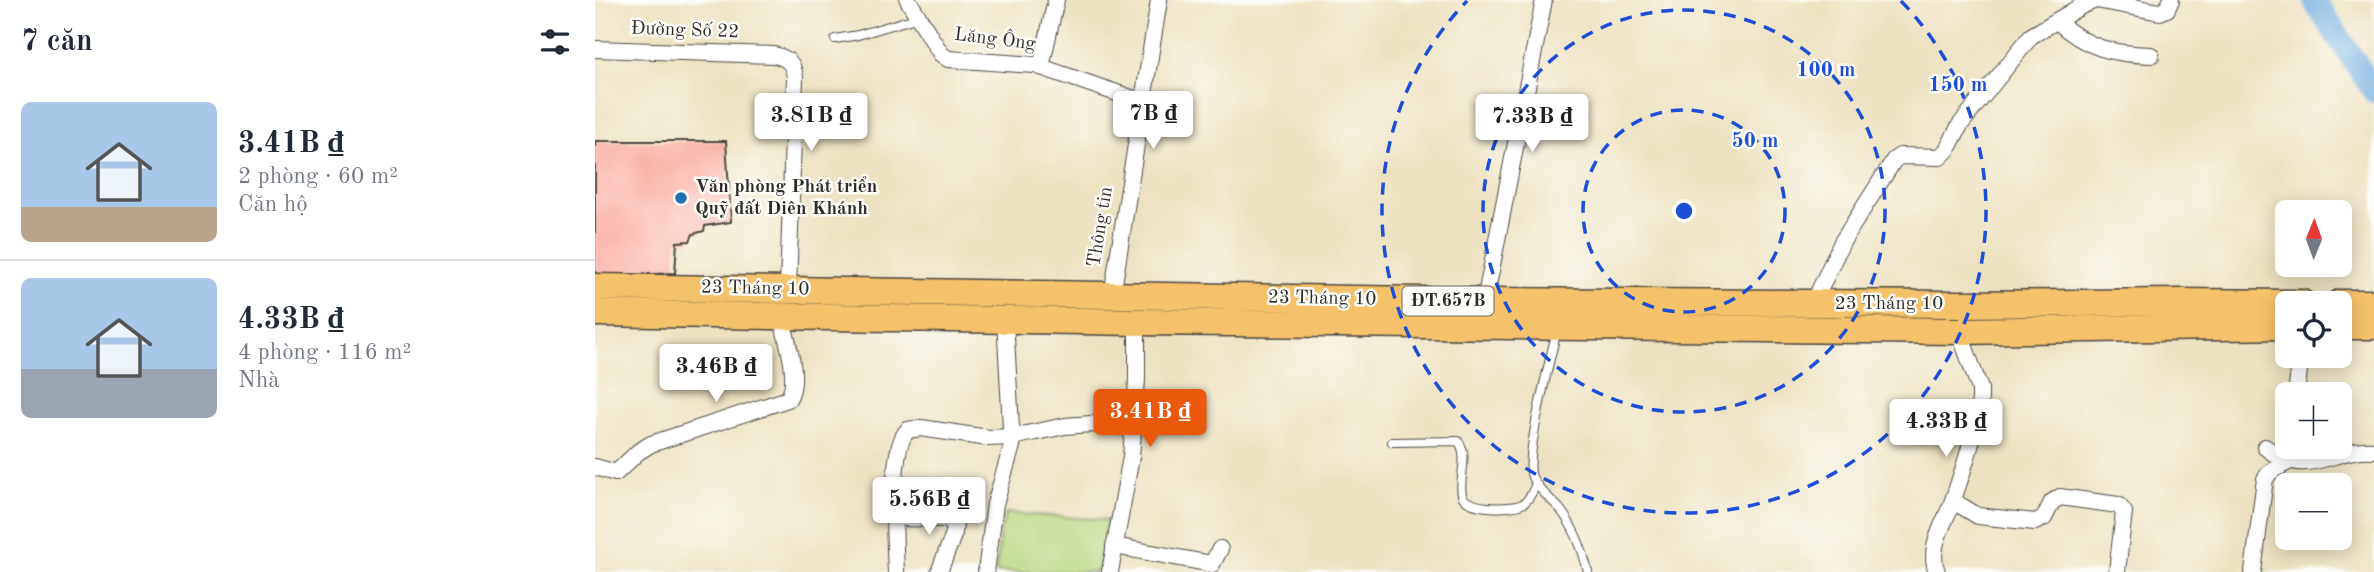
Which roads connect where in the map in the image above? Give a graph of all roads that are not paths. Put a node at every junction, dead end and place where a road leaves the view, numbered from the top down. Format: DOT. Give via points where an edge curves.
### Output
graph roads {
  1 [pos="908,0"];
  2 [pos="1056,0"];
  3 [pos="1159,0"];
  4 [pos="1544,0"];
  5 [pos="2171,0"];
  6 [pos="919,17"];
  7 [pos="2057,21"];
  8 [pos="835,39"];
  9 [pos="595,49"];
  10 [pos="2151,55"];
  11 [pos="1041,67"];
  12 [pos="1143,102"];
  13 [pos="595,287"];
  14 [pos="788,289"];
  15 [pos="1112,296"];
  16 [pos="1485,301"];
  17 [pos="2275,303"];
  18 [pos="2352,303"];
  19 [pos="2374,303"];
  20 [pos="1813,304"];
  21 [pos="1958,304"];
  22 [pos="595,313"];
  23 [pos="781,316"];
  24 [pos="1005,319"];
  25 [pos="1137,322"];
  26 [pos="2275,326"];
  27 [pos="2352,326"];
  28 [pos="2374,326"];
  29 [pos="1557,327"];
  30 [pos="1959,331"];
  31 [pos="1134,428"];
  32 [pos="1012,437"];
  33 [pos="1392,442"];
  34 [pos="2265,447"];
  35 [pos="2374,450"];
  36 [pos="2352,452"];
  37 [pos="2275,454"];
  38 [pos="2286,459"];
  39 [pos="595,467"];
  40 [pos="1536,484"];
  41 [pos="1953,501"];
  42 [pos="894,518"];
  43 [pos="1114,546"];
  44 [pos="1220,549"];
  45 [pos="896,572"];
  46 [pos="939,572"];
  47 [pos="986,572"];
  48 [pos="1109,572"];
  49 [pos="1588,572"];
  50 [pos="1937,572"];
  51 [pos="2117,572"];
  52 [pos="2253,572"];
  1 -- 6 [label="street, Lăng Ông"];
  2 -- 11 [label="street"];
  3 -- 12 [label="street, Thông tin"];
  4 -- 16 [label="street"];
  5 -- 7 [label="street" via="2167,9 2159,12 2096,0"];
  6 -- 8 [label="lane"];
  6 -- 11 [label="street, Lăng Ông" via="948,59"];
  7 -- 10 [label="street" via="2078,39 2099,48"];
  7 -- 20 [label="street" via="2022,45 1941,156 1894,160 1842,242"];
  9 -- 14 [label="street, Đường Số 22" via="774,55 792,63"];
  11 -- 12 [label="street, Lăng Ông"];
  12 -- 15 [label="street, Thông tin"];
  13 -- 14 [label="main road, 23 Tháng 10 / ĐT.657B"];
  14 -- 15 [label="main road, 23 Tháng 10 / ĐT.657B"];
  15 -- 16 [label="main road, 23 Tháng 10 / ĐT.657B"];
  16 -- 20 [label="main road, 23 Tháng 10 / ĐT.657B"];
  17 -- 21 [label="main road, 23 Tháng 10 / ĐT.657B"];
  18 -- 19 [label="main road"];
  20 -- 21 [label="main road, 23 Tháng 10 / ĐT.657B"];
  21 -- 30 [label="main road"];
  22 -- 23 [label="main road, 23 Tháng 10 / ĐT.657B"];
  23 -- 24 [label="main road, 23 Tháng 10 / ĐT.657B"];
  23 -- 39 [label="street" via="793,377 788,399 651,444 616,473"];
  24 -- 25 [label="main road, 23 Tháng 10 / ĐT.657B"];
  24 -- 32 [label="street"];
  25 -- 29 [label="main road, 23 Tháng 10 / ĐT.657B"];
  25 -- 31 [label="street"];
  26 -- 30 [label="main road, 23 Tháng 10 / ĐT.657B"];
  27 -- 28 [label="main road"];
  29 -- 30 [label="main road, 23 Tháng 10 / ĐT.657B"];
  29 -- 40 [label="lane" via="1530,460"];
  30 -- 41 [label="street" via="1980,399"];
  31 -- 32 [label="street" via="1091,424"];
  31 -- 43 [label="street"];
  32 -- 42 [label="street" via="908,430 899,446"];
  32 -- 47 [label="street" via="995,504"];
  33 -- 40 [label="lane" via="1458,441 1463,448 1462,495 1474,505 1520,505"];
  34 -- 37 [label="street"];
  35 -- 36 [label="street"];
  38 -- 52 [label="street" via="2265,480"];
  40 -- 49 [label="lane" via="1566,518"];
  41 -- 50 [label="street" via="1936,540"];
  41 -- 51 [label="street" via="1978,516 2035,522 2060,497 2119,505 2124,512"];
  42 -- 45 [label="street"];
  42 -- 46 [label="street" via="945,519 955,524"];
  43 -- 44 [label="street" via="1212,564"];
  43 -- 48 [label="street"];
}
